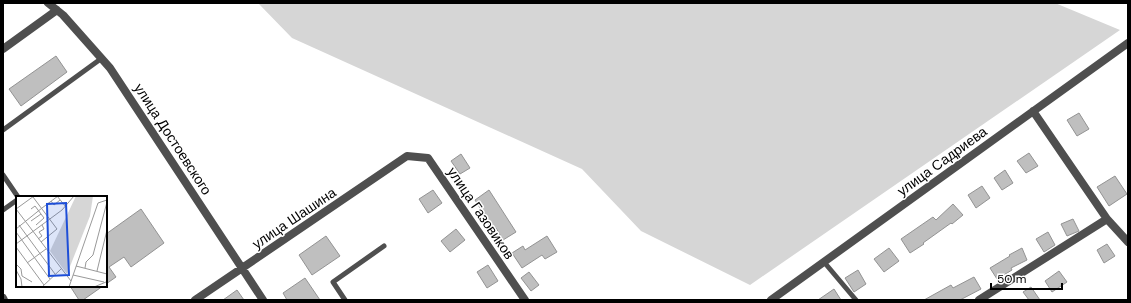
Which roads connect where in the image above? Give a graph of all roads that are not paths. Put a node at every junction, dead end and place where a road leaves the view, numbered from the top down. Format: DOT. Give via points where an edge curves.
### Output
graph roads {
  1 [pos="48,3"];
  2 [pos="57,10"];
  3 [pos="1128,43"];
  4 [pos="3,49"];
  5 [pos="102,58"];
  6 [pos="1032,111"];
  7 [pos="3,130"];
  8 [pos="407,156"];
  9 [pos="3,175"];
  10 [pos="17,196"];
  11 [pos="16,201"];
  12 [pos="3,210"];
  13 [pos="1107,219"];
  14 [pos="1128,242"];
  15 [pos="384,246"];
  16 [pos="824,262"];
  17 [pos="243,269"];
  18 [pos="195,300"];
  19 [pos="263,300"];
  20 [pos="345,300"];
  21 [pos="525,300"];
  22 [pos="771,300"];
  23 [pos="856,300"];
  24 [pos="979,300"];
  1 -- 2 [label="street, улица Достоевского"];
  2 -- 4 [label="street"];
  2 -- 5 [label="street, улица Достоевского"];
  3 -- 6 [label="street, улица Садриева"];
  5 -- 7 [label="lane"];
  5 -- 17 [label="street, улица Достоевского"];
  6 -- 13 [label="street"];
  6 -- 16 [label="street, улица Садриева"];
  8 -- 17 [label="street, улица Шашина"];
  8 -- 21 [label="street, улица Газовиков" via="428,158"];
  9 -- 10 [label="lane"];
  11 -- 12 [label="lane"];
  13 -- 14 [label="street"];
  13 -- 24 [label="street"];
  15 -- 20 [label="lane" via="333,282"];
  16 -- 22 [label="street, улица Садриева"];
  16 -- 23 [label="lane"];
  17 -- 18 [label="street, улица Шашина"];
  17 -- 19 [label="street, улица Достоевского"];
}
